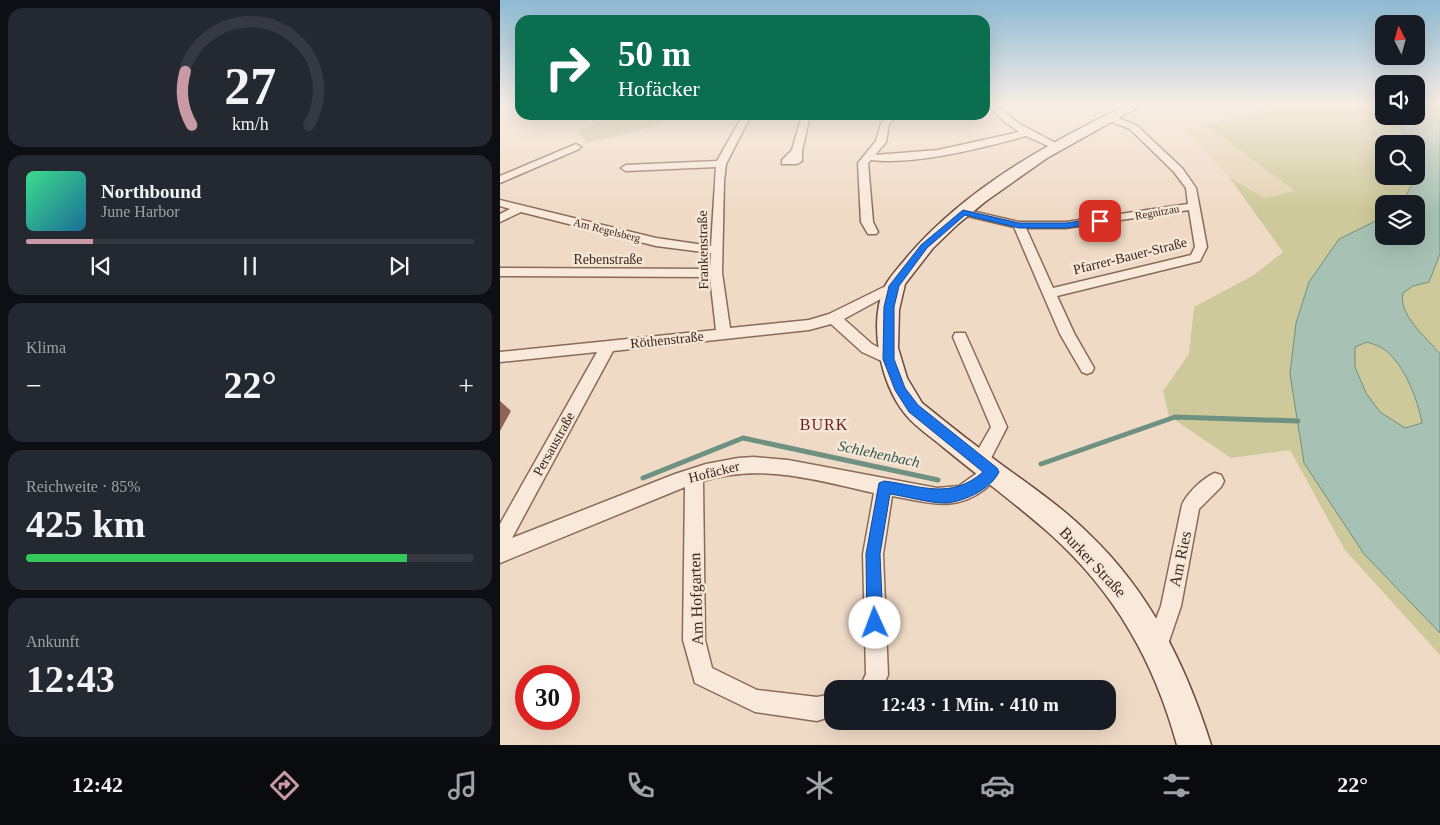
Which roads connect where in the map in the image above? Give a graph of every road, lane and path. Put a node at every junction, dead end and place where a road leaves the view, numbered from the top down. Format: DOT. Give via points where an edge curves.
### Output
graph roads {
  1 [pos="733,141"];
  2 [pos="799,141"];
  3 [pos="881,141"];
  4 [pos="999,141"];
  5 [pos="1044,141"];
  6 [pos="1069,141"];
  7 [pos="1148,141"];
  8 [pos="576,147"];
  9 [pos="1058,147"];
  10 [pos="797,150"];
  11 [pos="869,157"];
  12 [pos="721,164"];
  13 [pos="626,168"];
  14 [pos="500,180"];
  15 [pos="500,203"];
  16 [pos="1195,206"];
  17 [pos="519,208"];
  18 [pos="963,212"];
  19 [pos="500,219"];
  20 [pos="1019,225"];
  21 [pos="872,232"];
  22 [pos="716,250"];
  23 [pos="500,272"];
  24 [pos="716,273"];
  25 [pos="894,286"];
  26 [pos="1050,293"];
  27 [pos="834,318"];
  28 [pos="724,334"];
  29 [pos="960,337"];
  30 [pos="608,346"];
  31 [pos="500,357"];
  32 [pos="888,359"];
  33 [pos="1086,368"];
  34 [pos="986,467"];
  35 [pos="694,476"];
  36 [pos="1215,482"];
  37 [pos="884,487"];
  38 [pos="500,542"];
  39 [pos="500,553"];
  40 [pos="1157,645"];
  41 [pos="874,680"];
  42 [pos="824,707"];
  43 [pos="1194,745"];
  1 -- 12 [label="street, Frankenstraße"];
  2 -- 10 [label="street"];
  3 -- 11 [label="street"];
  4 -- 11 [label="street" via="934,154"];
  5 -- 9 [label="street"];
  6 -- 9 [label="main road, Burker Straße"];
  7 -- 16 [label="street, Regnitzau" via="1191,188"];
  8 -- 14 [label="street"];
  9 -- 18 [label="main road, Burker Straße" via="1009,177"];
  11 -- 21 [label="street" via="863,163 867,222"];
  12 -- 13 [label="street"];
  12 -- 22 [label="street, Frankenstraße"];
  15 -- 17 [label="street, Am Regelsberg"];
  16 -- 20 [label="street, Regnitzau" via="1066,225"];
  16 -- 26 [label="street, Pfarrer-Bauer-Straße" via="1201,247 1196,258"];
  17 -- 19 [label="street"];
  17 -- 22 [label="street, Am Regelsberg" via="656,242"];
  18 -- 20 [label="street, Regnitzau"];
  18 -- 25 [label="main road, Burker Straße" via="916,255"];
  20 -- 26 [label="street"];
  22 -- 24 [label="street, Frankenstraße"];
  23 -- 24 [label="street, Rebenstraße"];
  24 -- 28 [label="street, Frankenstraße"];
  25 -- 27 [label="street, Röthenstraße"];
  25 -- 32 [label="main road, Burker Straße" via="889,307"];
  26 -- 33 [label="street"];
  27 -- 28 [label="street, Röthenstraße" via="809,325"];
  27 -- 32 [label="street" via="868,348"];
  28 -- 30 [label="street, Röthenstraße"];
  29 -- 34 [label="street" via="999,427"];
  30 -- 31 [label="street, Röthenstraße"];
  30 -- 38 [label="street, Persaustraße"];
  32 -- 34 [label="main road, Burker Straße" via="900,390 914,409"];
  34 -- 37 [label="street, Hofäcker" via="977,485 946,496"];
  34 -- 40 [label="main road, Burker Straße" via="1079,542 1118,584"];
  35 -- 37 [label="street, Hofäcker" via="726,466 772,465"];
  35 -- 39 [label="street, Hofäcker"];
  35 -- 42 [label="street, Am Hofgarten" via="694,640 703,675 755,700 817,709"];
  36 -- 40 [label="street, Am Ries" via="1191,505 1171,606"];
  37 -- 41 [label="street" via="873,554 877,675"];
  40 -- 43 [label="main road, Burker Straße" via="1188,721"];
}
